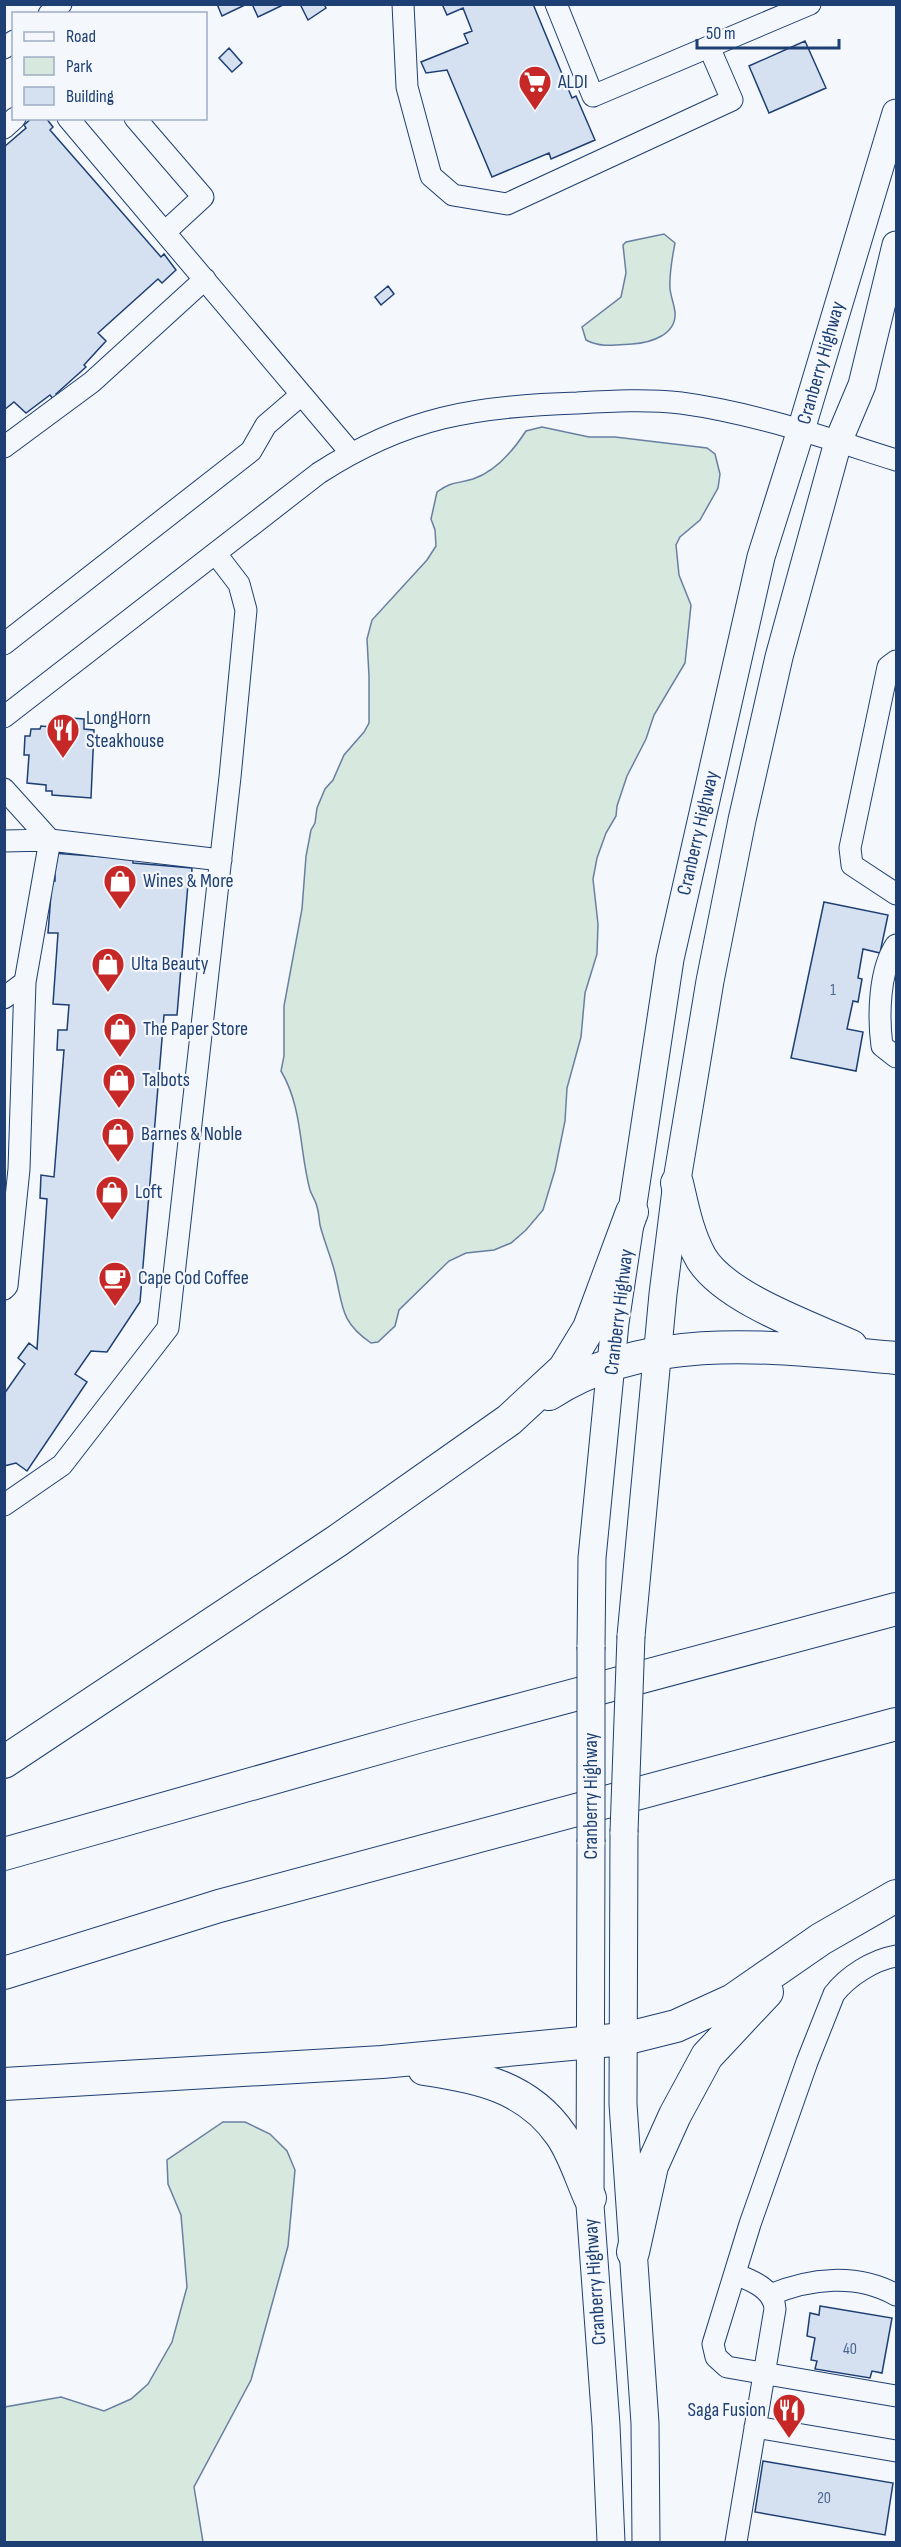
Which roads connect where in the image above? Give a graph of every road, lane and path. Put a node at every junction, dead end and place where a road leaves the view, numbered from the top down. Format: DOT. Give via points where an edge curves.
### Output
graph roads {
  1 [pos="403,4"];
  2 [pos="556,4"];
  3 [pos="810,4"];
  4 [pos="709,47"];
  5 [pos="897,113"];
  6 [pos="70,120"];
  7 [pos="137,120"];
  8 [pos="165,232"];
  9 [pos="897,245"];
  10 [pos="205,279"];
  11 [pos="302,394"];
  12 [pos="801,430"];
  13 [pos="838,442"];
  14 [pos="4,447"];
  15 [pos="351,453"];
  16 [pos="897,460"];
  17 [pos="216,554"];
  18 [pos="4,644"];
  19 [pos="897,661"];
  20 [pos="4,717"];
  21 [pos="4,789"];
  22 [pos="50,840"];
  23 [pos="4,842"];
  24 [pos="221,860"];
  25 [pos="897,894"];
  26 [pos="897,945"];
  27 [pos="25,982"];
  28 [pos="4,998"];
  29 [pos="897,1057"];
  30 [pos="677,1184"];
  31 [pos="632,1212"];
  32 [pos="4,1289"];
  33 [pos="657,1354"];
  34 [pos="885,1357"];
  35 [pos="611,1365"];
  36 [pos="509,1420"];
  37 [pos="4,1506"];
  38 [pos="897,1609"];
  39 [pos="897,1724"];
  40 [pos="4,1762"];
  41 [pos="4,1854"];
  42 [pos="897,1896"];
  43 [pos="821,1939"];
  44 [pos="897,1956"];
  45 [pos="4,1972"];
  46 [pos="624,2038"];
  47 [pos="591,2041"];
  48 [pos="382,2062"];
  49 [pos="4,2084"];
  50 [pos="590,2198"];
  51 [pos="633,2252"];
  52 [pos="735,2274"];
  53 [pos="770,2295"];
  54 [pos="897,2295"];
  55 [pos="765,2374"];
  56 [pos="897,2396"];
  57 [pos="755,2427"];
  58 [pos="897,2451"];
  59 [pos="611,2542"];
  60 [pos="646,2542"];
  61 [pos="736,2542"];
  1 -- 4 [label="street" via="407,87 431,176 453,195 507,204 732,100"];
  2 -- 4 [label="street" via="593,96"];
  3 -- 4 [label="street"];
  5 -- 12 [label="main road, Cranberry Highway"];
  6 -- 8 [label="street"];
  7 -- 8 [label="street" via="203,197"];
  8 -- 10 [label="street"];
  9 -- 13 [label="main road, Cranberry Highway" via="862,385"];
  10 -- 11 [label="street"];
  10 -- 14 [label="street" via="92,382"];
  11 -- 15 [label="street"];
  11 -- 18 [label="street" via="266,424 251,451"];
  12 -- 13 [label="street"];
  12 -- 15 [label="street" via="681,403 547,404 489,407 445,416 397,431"];
  12 -- 31 [label="main road, Cranberry Highway" via="761,557 670,959"];
  13 -- 16 [label="street"];
  13 -- 30 [label="main road, Cranberry Highway" via="779,657 742,820 710,981"];
  15 -- 17 [label="street" via="319,473"];
  17 -- 20 [label="street"];
  17 -- 24 [label="street" via="239,584 246,610"];
  19 -- 25 [label="street" via="888,667 850,848 852,865"];
  21 -- 22 [label="street"];
  22 -- 23 [label="street"];
  22 -- 24 [label="street"];
  22 -- 27 [label="street"];
  24 -- 37 [label="street" via="168,1328 62,1465"];
  26 -- 29 [label="street" via="888,956 879,1018 882,1046"];
  27 -- 28 [label="street"];
  27 -- 32 [label="street" via="19,1169"];
  30 -- 33 [label="main road, Cranberry Highway"];
  30 -- 34 [label="highway" via="690,1232 713,1273 769,1310"];
  31 -- 35 [label="main road, Cranberry Highway"];
  31 -- 36 [label="highway" via="589,1328 564,1369"];
  33 -- 34 [label="highway" via="788,1348"];
  33 -- 35 [label="highway"];
  33 -- 46 [label="main road, Cranberry Highway, bridge" via="631,1636 624,1832"];
  35 -- 36 [label="highway" via="562,1385"];
  35 -- 47 [label="main road, Cranberry Highway, bridge" via="592,1558"];
  36 -- 40 [label="highway" via="337,1541"];
  38 -- 41 [label="highway" via="409,1739"];
  39 -- 45 [label="highway" via="219,1906"];
  42 -- 43 [label="highway"];
  43 -- 46 [label="highway" via="733,2000 676,2026"];
  43 -- 51 [label="highway" via="707,2056 652,2166"];
  44 -- 52 [label="street" via="861,1970 834,1994"];
  46 -- 47 [label="highway"];
  46 -- 51 [label="main road, Cranberry Highway" via="623,2104"];
  47 -- 48 [label="highway"];
  47 -- 50 [label="main road, Cranberry Highway"];
  48 -- 49 [label="highway"];
  48 -- 50 [label="highway" via="482,2080 510,2089 546,2117 561,2135"];
  50 -- 59 [label="main road, Cranberry Highway"];
  51 -- 60 [label="main road, Cranberry Highway" via="645,2423"];
  52 -- 53 [label="street"];
  52 -- 55 [label="street" via="713,2344 716,2358 727,2367"];
  53 -- 54 [label="street" via="797,2284 831,2280 876,2287"];
  53 -- 55 [label="street" via="776,2309"];
  55 -- 56 [label="street"];
  55 -- 57 [label="street"];
  57 -- 58 [label="street"];
  57 -- 61 [label="street"];
}
